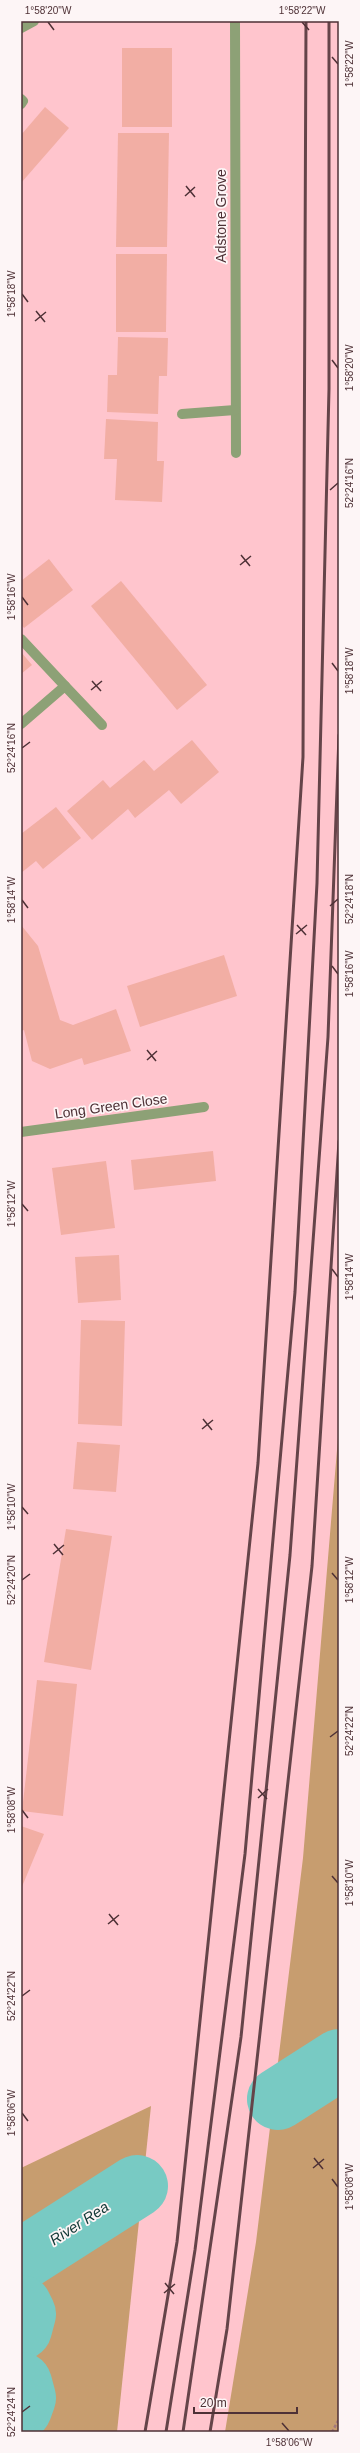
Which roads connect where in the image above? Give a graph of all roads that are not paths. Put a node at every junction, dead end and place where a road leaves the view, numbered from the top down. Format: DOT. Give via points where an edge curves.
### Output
graph roads {
  1 [pos="34,21"];
  2 [pos="235,21"];
  3 [pos="21,28"];
  4 [pos="21,99"];
  5 [pos="21,104"];
  6 [pos="235,410"];
  7 [pos="182,414"];
  8 [pos="236,453"];
  9 [pos="21,639"];
  10 [pos="65,686"];
  11 [pos="21,724"];
  12 [pos="102,725"];
  13 [pos="204,1107"];
  14 [pos="21,1132"];
  1 -- 3 [label="street"];
  2 -- 6 [label="street, Adstone Grove"];
  4 -- 5 [label="street" via="24,101"];
  6 -- 7 [label="street"];
  6 -- 8 [label="street, Adstone Grove"];
  9 -- 10 [label="street"];
  10 -- 11 [label="street"];
  10 -- 12 [label="street"];
  13 -- 14 [label="street, Long Green Close"];
}
